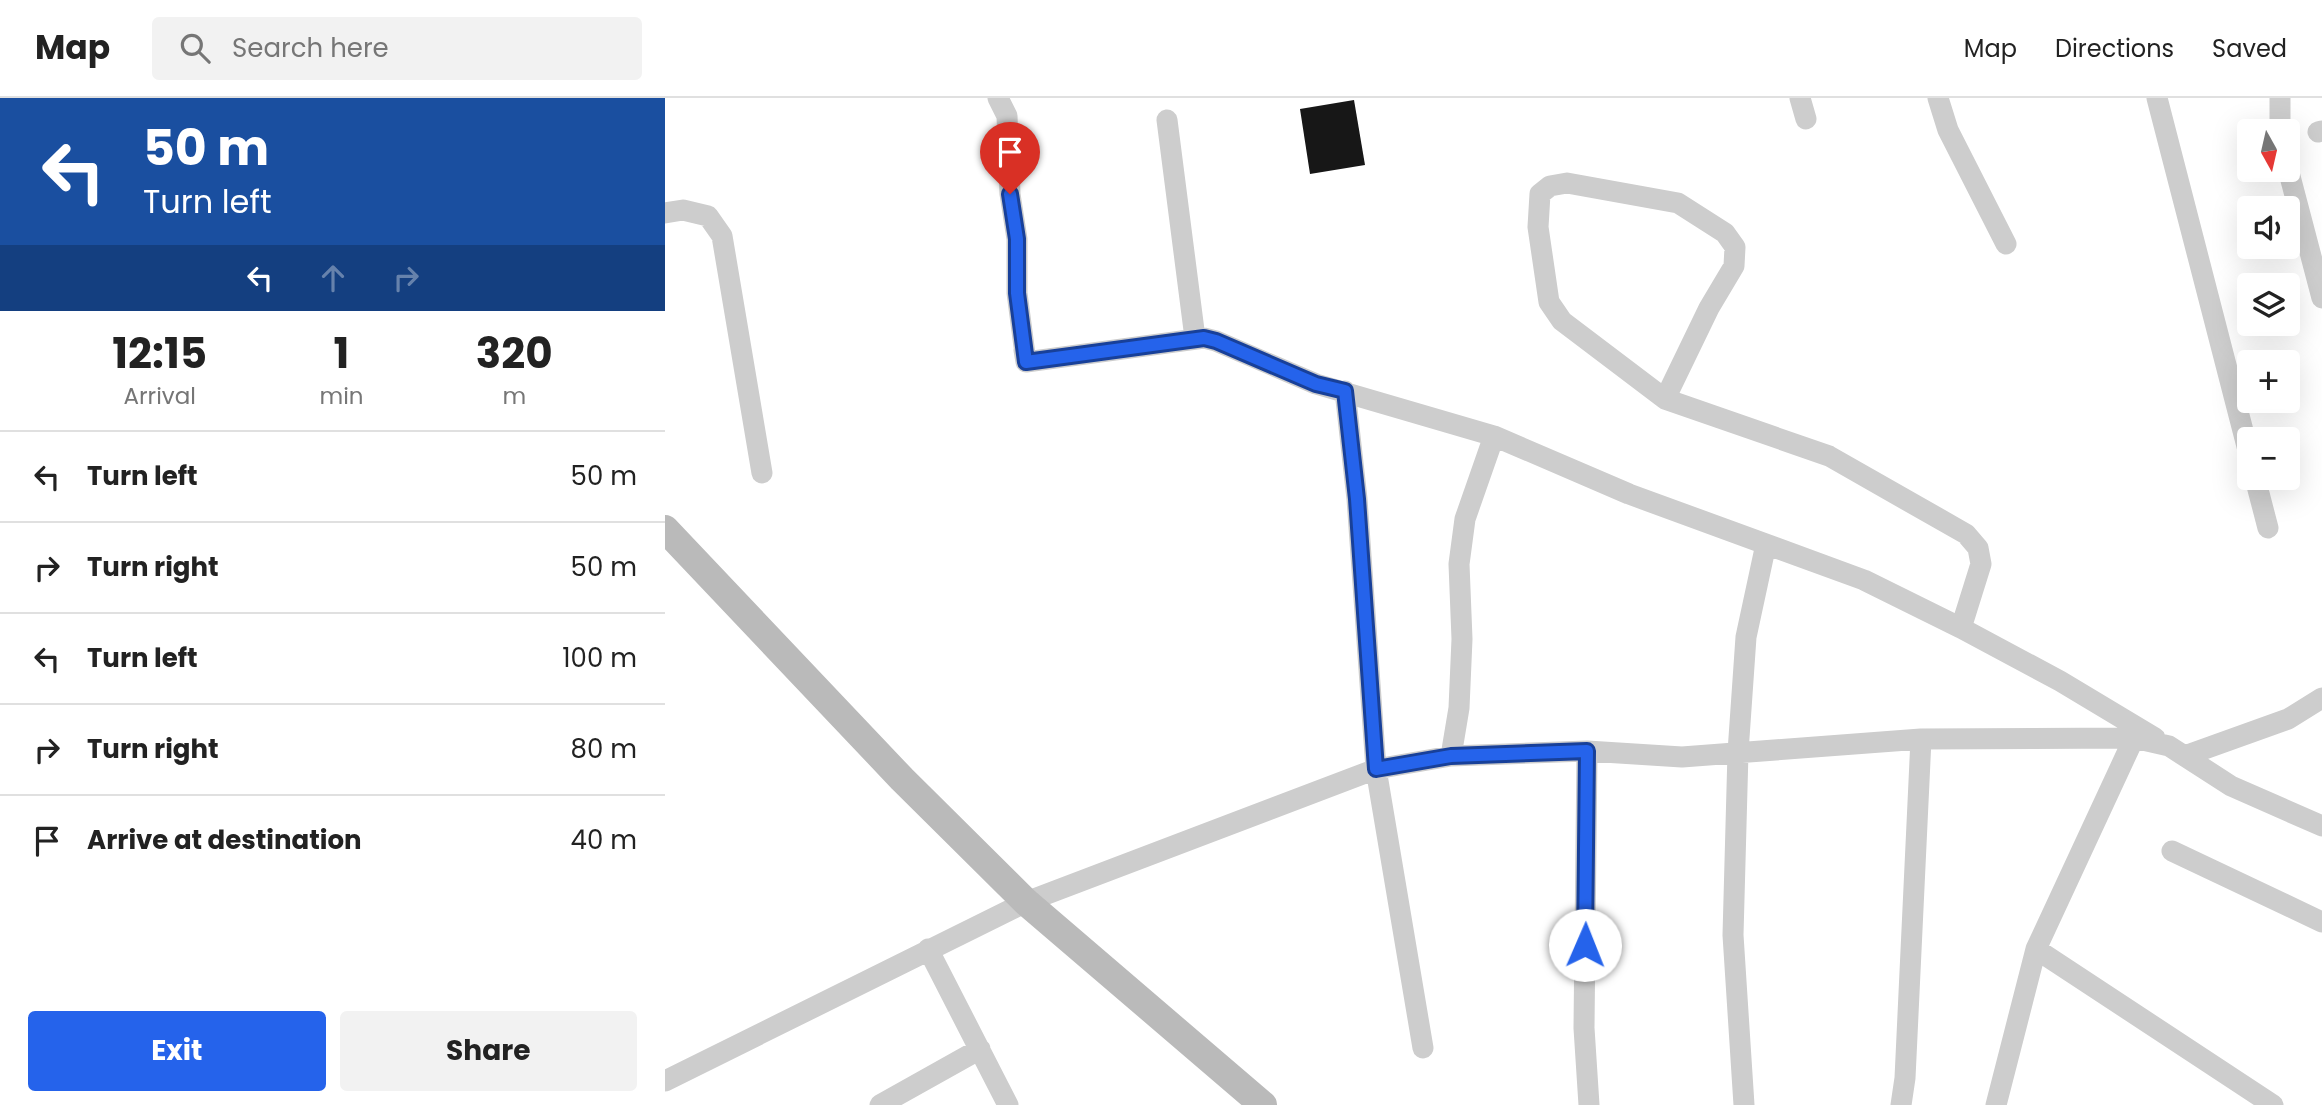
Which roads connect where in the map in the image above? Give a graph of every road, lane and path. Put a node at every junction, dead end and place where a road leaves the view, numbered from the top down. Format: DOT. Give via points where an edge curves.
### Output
graph roads {
  1 [pos="998,98"];
  2 [pos="1800,98"];
  3 [pos="1938,98"];
  4 [pos="2157,98"];
  5 [pos="2280,98"];
  6 [pos="1806,119"];
  7 [pos="2280,119"];
  8 [pos="1167,120"];
  9 [pos="2293,182"];
  10 [pos="665,213"];
  11 [pos="2314,238"];
  12 [pos="2006,244"];
  13 [pos="2322,298"];
  14 [pos="1195,338"];
  15 [pos="1345,391"];
  16 [pos="1665,399"];
  17 [pos="2242,427"];
  18 [pos="1494,436"];
  19 [pos="762,473"];
  20 [pos="2258,490"];
  21 [pos="2267,528"];
  22 [pos="665,529"];
  23 [pos="1766,544"];
  24 [pos="1961,628"];
  25 [pos="2322,698"];
  26 [pos="2133,738"];
  27 [pos="1921,739"];
  28 [pos="1587,751"];
  29 [pos="2177,751"];
  30 [pos="1738,752"];
  31 [pos="1451,756"];
  32 [pos="1376,769"];
  33 [pos="2322,826"];
  34 [pos="2172,852"];
  35 [pos="1026,902"];
  36 [pos="2322,922"];
  37 [pos="2036,948"];
  38 [pos="928,950"];
  39 [pos="1423,1048"];
  40 [pos="979,1049"];
  41 [pos="665,1081"];
  42 [pos="880,1105"];
  43 [pos="1008,1105"];
  44 [pos="1263,1105"];
  45 [pos="1589,1105"];
  46 [pos="1744,1105"];
  47 [pos="1901,1105"];
  48 [pos="1996,1105"];
  49 [pos="2273,1105"];
  1 -- 14 [label="street" via="1007,116 1025,356"];
  2 -- 6 [label="street"];
  3 -- 12 [label="street" via="1948,130"];
  4 -- 17 [label="street"];
  5 -- 7 [label="street"];
  8 -- 14 [label="street"];
  9 -- 11 [label="street"];
  10 -- 19 [label="street" via="683,210 708,216 722,236"];
  11 -- 13 [label="street"];
  14 -- 15 [label="street" via="1216,341 1316,384"];
  15 -- 18 [label="street"];
  15 -- 32 [label="street"];
  16 -- 16 [label="street" via="1734,266 1735,247 1725,233 1678,203 1567,183 1551,186 1540,194 1538,227 1549,302 1562,321"];
  16 -- 24 [label="street" via="1829,456 1966,534 1978,548 1981,564"];
  18 -- 23 [label="street" via="1629,494"];
  18 -- 31 [label="street" via="1465,519 1459,564 1459,708"];
  20 -- 21 [label="street"];
  22 -- 35 [label="street" via="902,779"];
  23 -- 24 [label="street" via="1864,580"];
  23 -- 30 [label="street" via="1746,637"];
  24 -- 29 [label="street"];
  25 -- 29 [label="street" via="2288,719"];
  26 -- 27 [label="street"];
  26 -- 29 [label="street"];
  26 -- 37 [label="street"];
  27 -- 30 [label="street"];
  27 -- 47 [label="street"];
  28 -- 30 [label="street" via="1682,757"];
  28 -- 31 [label="street"];
  28 -- 45 [label="street" via="1584,1028"];
  29 -- 33 [label="street" via="2231,786"];
  30 -- 46 [label="street" via="1733,935"];
  31 -- 32 [label="street"];
  32 -- 35 [label="street"];
  32 -- 39 [label="street"];
  34 -- 36 [label="street"];
  35 -- 38 [label="street"];
  35 -- 44 [label="street"];
  37 -- 48 [label="street"];
  37 -- 49 [label="street"];
  38 -- 40 [label="street"];
  38 -- 41 [label="street"];
  40 -- 42 [label="street"];
  40 -- 43 [label="street"];
}
